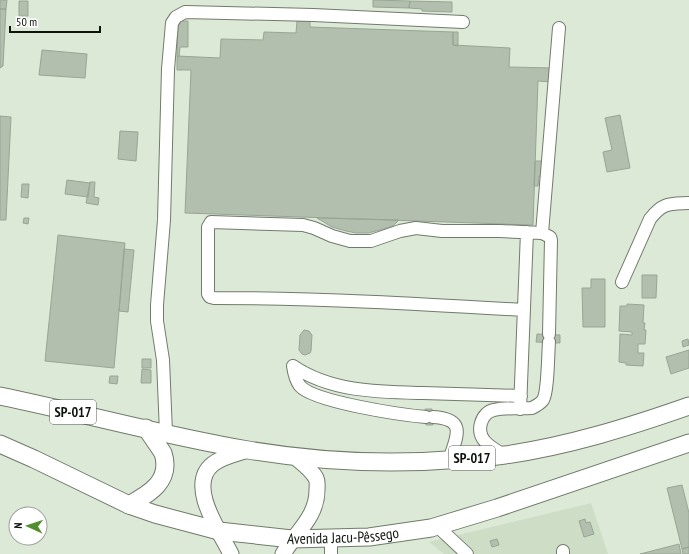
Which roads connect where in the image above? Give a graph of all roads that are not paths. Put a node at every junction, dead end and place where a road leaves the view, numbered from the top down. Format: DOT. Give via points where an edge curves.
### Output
graph roads {
  1 [pos="463,22"];
  2 [pos="559,28"];
  3 [pos="689,203"];
  4 [pos="527,232"];
  5 [pos="542,233"];
  6 [pos="622,282"];
  7 [pos="524,310"];
  8 [pos="0,396"];
  9 [pos="521,396"];
  10 [pos="689,406"];
  11 [pos="520,409"];
  12 [pos="146,428"];
  13 [pos="166,433"];
  14 [pos="689,437"];
  15 [pos="689,443"];
  16 [pos="0,444"];
  17 [pos="248,450"];
  18 [pos="668,450"];
  19 [pos="504,455"];
  20 [pos="294,456"];
  21 [pos="449,460"];
  22 [pos="129,505"];
  23 [pos="437,526"];
  24 [pos="219,531"];
  25 [pos="292,539"];
  26 [pos="331,546"];
  27 [pos="231,554"];
  28 [pos="283,554"];
  29 [pos="467,554"];
  1 -- 13 [label="lane" via="185,12 176,17 172,23 168,69 164,220 157,305 163,360"];
  2 -- 5 [label="lane"];
  3 -- 6 [label="lane" via="669,204 656,211"];
  4 -- 5 [label="lane"];
  4 -- 7 [label="lane"];
  4 -- 7 [label="lane" via="442,231 416,228 370,240 350,241 309,226 211,222 207,231 208,294 214,298 349,301"];
  5 -- 11 [label="lane" via="550,237 552,245 544,397 537,406"];
  7 -- 9 [label="lane"];
  8 -- 12 [label="highway, SP-017"];
  9 -- 11 [label="lane"];
  9 -- 21 [label="lane" via="347,388 321,381 293,366 300,386 317,396 410,416 448,418 456,427 456,440"];
  10 -- 19 [label="highway, SP-017" via="614,431 560,445"];
  11 -- 19 [label="lane" via="494,410 482,420 482,437 491,447"];
  12 -- 13 [label="highway, SP-017"];
  12 -- 22 [label="highway" via="163,453 164,470 154,489"];
  13 -- 17 [label="highway, SP-017"];
  14 -- 18 [label="highway" via="674,443"];
  15 -- 18 [label="highway, Avenida Jacu-Pêssego"];
  16 -- 22 [label="highway, Avenida Jacu-Pêssego"];
  17 -- 20 [label="highway, SP-017"];
  17 -- 24 [label="main road" via="212,464 206,474 203,485 204,498 208,513"];
  18 -- 23 [label="highway, Avenida Jacu-Pêssego"];
  19 -- 21 [label="highway, SP-017"];
  20 -- 21 [label="highway, SP-017" via="379,462"];
  20 -- 25 [label="main road" via="312,473 317,481 317,489 313,512"];
  22 -- 24 [label="highway, Avenida Jacu-Pêssego"];
  23 -- 26 [label="highway, Avenida Jacu-Pêssego"];
  23 -- 29 [label="lane"];
  24 -- 25 [label="highway, Avenida Jacu-Pêssego"];
  24 -- 27 [label="main road"];
  25 -- 26 [label="highway, Avenida Jacu-Pêssego"];
  25 -- 28 [label="main road"];
}
